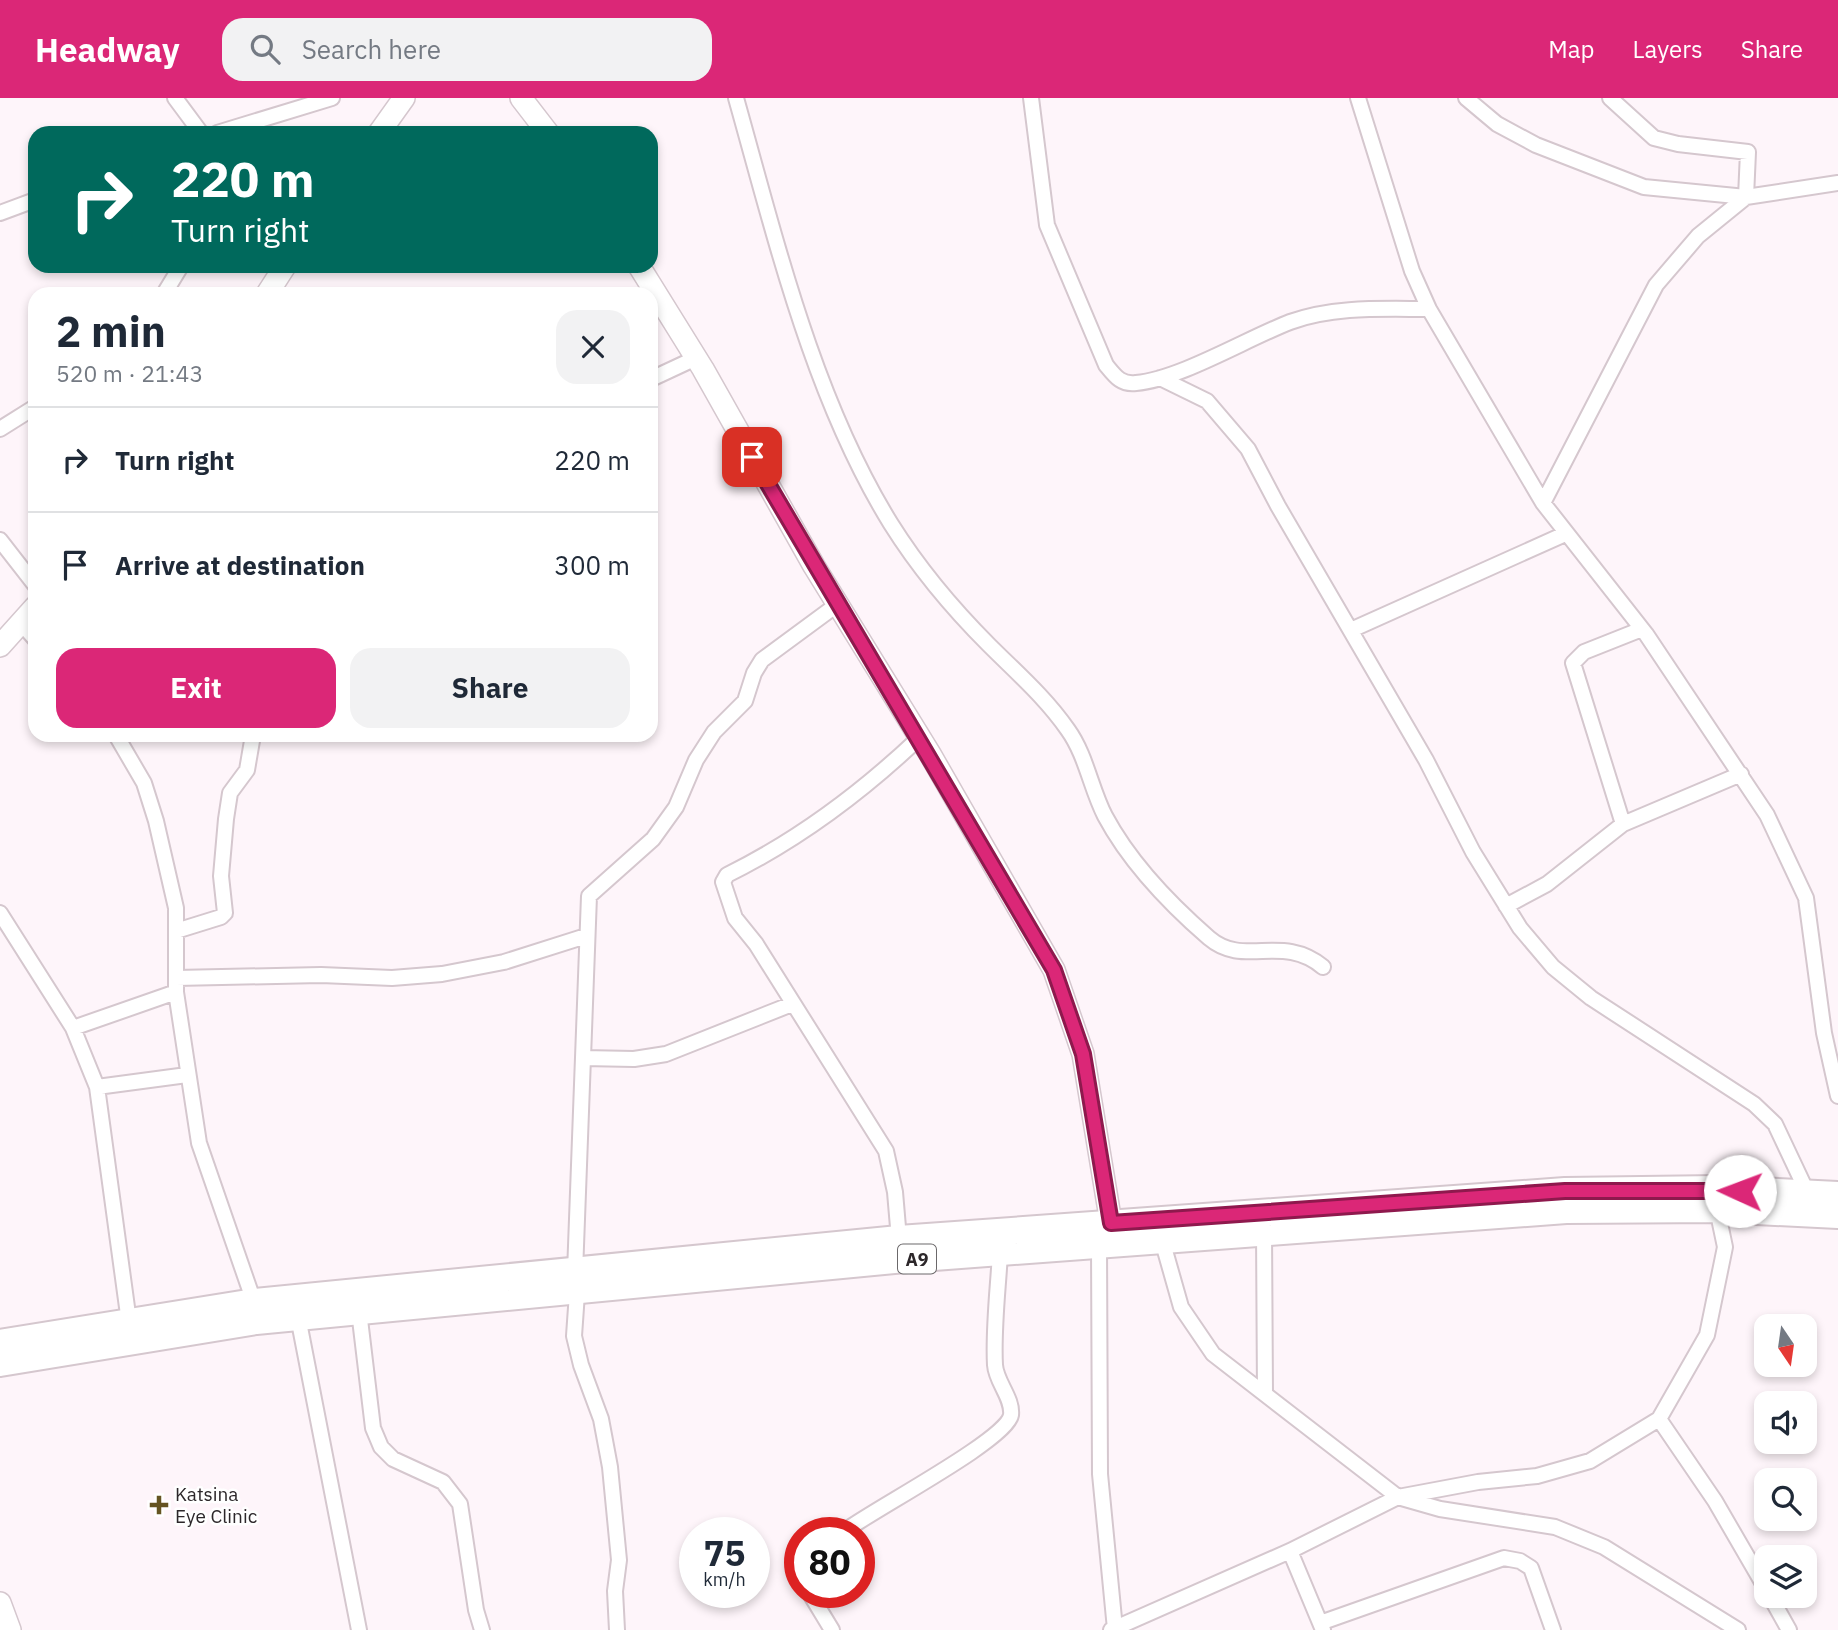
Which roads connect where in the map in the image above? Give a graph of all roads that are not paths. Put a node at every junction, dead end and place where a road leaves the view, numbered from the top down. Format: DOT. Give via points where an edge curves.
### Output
graph roads {
  1 [pos="175,98"];
  2 [pos="332,98"];
  3 [pos="404,98"];
  4 [pos="521,98"];
  5 [pos="736,98"];
  6 [pos="1031,98"];
  7 [pos="1358,98"];
  8 [pos="1466,98"];
  9 [pos="1610,98"];
  10 [pos="196,126"];
  11 [pos="241,126"];
  12 [pos="384,126"];
  13 [pos="543,126"];
  14 [pos="1838,183"];
  15 [pos="1746,197"];
  16 [pos="28,203"];
  17 [pos="0,213"];
  18 [pos="658,297"];
  19 [pos="1429,309"];
  20 [pos="696,358"];
  21 [pos="658,376"];
  22 [pos="1160,379"];
  23 [pos="28,411"];
  24 [pos="0,429"];
  25 [pos="1543,503"];
  26 [pos="1565,534"];
  27 [pos="0,540"];
  28 [pos="28,576"];
  29 [pos="838,604"];
  30 [pos="28,625"];
  31 [pos="1642,629"];
  32 [pos="1351,630"];
  33 [pos="0,646"];
  34 [pos="919,738"];
  35 [pos="120,742"];
  36 [pos="252,742"];
  37 [pos="1741,774"];
  38 [pos="1623,824"];
  39 [pos="1506,906"];
  40 [pos="0,913"];
  41 [pos="176,931"];
  42 [pos="586,936"];
  43 [pos="1323,967"];
  44 [pos="176,985"];
  45 [pos="792,1004"];
  46 [pos="73,1028"];
  47 [pos="583,1058"];
  48 [pos="187,1075"];
  49 [pos="97,1087"];
  50 [pos="1838,1096"];
  51 [pos="1808,1194"];
  52 [pos="1838,1195"];
  53 [pos="1565,1200"];
  54 [pos="1717,1209"];
  55 [pos="1838,1214"];
  56 [pos="1264,1231"];
  57 [pos="1105,1234"];
  58 [pos="899,1239"];
  59 [pos="1162,1240"];
  60 [pos="1000,1253"];
  61 [pos="576,1283"];
  62 [pos="517,1287"];
  63 [pos="254,1302"];
  64 [pos="359,1311"];
  65 [pos="298,1317"];
  66 [pos="129,1322"];
  67 [pos="0,1343"];
  68 [pos="0,1363"];
  69 [pos="1265,1393"];
  70 [pos="1659,1419"];
  71 [pos="1398,1497"];
  72 [pos="866,1517"];
  73 [pos="1290,1551"];
  74 [pos="1754,1568"];
  75 [pos="0,1603"];
  76 [pos="819,1608"];
  77 [pos="1777,1608"];
  78 [pos="1321,1627"];
  79 [pos="10,1630"];
  80 [pos="359,1630"];
  81 [pos="482,1630"];
  82 [pos="617,1630"];
  83 [pos="832,1630"];
  84 [pos="1113,1630"];
  85 [pos="1553,1630"];
  86 [pos="1738,1630"];
  87 [pos="1789,1630"];
  1 -- 10 [label="street"];
  2 -- 11 [label="street"];
  3 -- 12 [label="street"];
  4 -- 13 [label="street"];
  5 -- 43 [label="street" via="800,314 841,429 892,525 944,596 988,645 1039,691 1071,733 1105,817 1171,902 1212,941 1238,952 1291,949"];
  6 -- 22 [label="street" via="1047,225 1106,365 1119,381 1133,384"];
  7 -- 19 [label="street" via="1412,271"];
  8 -- 15 [label="street" via="1497,124 1536,145 1644,187"];
  9 -- 15 [label="street" via="1654,138 1748,152"];
  14 -- 15 [label="street"];
  15 -- 25 [label="street" via="1698,236 1656,285"];
  16 -- 17 [label="street"];
  18 -- 20 [label="street"];
  19 -- 22 [label="street" via="1350,309 1293,321"];
  19 -- 25 [label="street"];
  20 -- 21 [label="street"];
  20 -- 29 [label="street"];
  22 -- 32 [label="street" via="1207,401 1248,449"];
  23 -- 24 [label="street"];
  25 -- 26 [label="street"];
  26 -- 31 [label="street"];
  26 -- 32 [label="street"];
  27 -- 28 [label="street"];
  29 -- 34 [label="street"];
  29 -- 42 [label="street" via="762,660 745,701 714,732 676,807 653,839 589,896"];
  30 -- 33 [label="street"];
  31 -- 37 [label="street"];
  31 -- 38 [label="street" via="1584,652 1573,663"];
  32 -- 39 [label="street"];
  34 -- 45 [label="street" via="846,801 727,875 723,882 735,918"];
  34 -- 57 [label="street" via="1033,931 1064,995 1083,1054"];
  35 -- 41 [label="street" via="144,783 156,821 176,908"];
  36 -- 41 [label="street" via="247,770 230,793 221,876 225,913"];
  37 -- 38 [label="street"];
  37 -- 50 [label="street" via="1807,898 1824,1033"];
  38 -- 39 [label="street" via="1547,884"];
  39 -- 51 [label="street" via="1562,975 1754,1104 1775,1124"];
  40 -- 46 [label="street"];
  41 -- 44 [label="street"];
  42 -- 44 [label="street" via="504,962 442,974 393,978 321,975"];
  42 -- 47 [label="street"];
  44 -- 46 [label="street"];
  44 -- 48 [label="street"];
  45 -- 47 [label="street" via="666,1054"];
  45 -- 58 [label="street" via="886,1151"];
  46 -- 49 [label="street"];
  47 -- 61 [label="street"];
  48 -- 49 [label="street"];
  48 -- 63 [label="street" via="199,1143"];
  49 -- 66 [label="street"];
  51 -- 52 [label="highway, A9"];
  51 -- 53 [label="highway, A9" via="1718,1189"];
  53 -- 54 [label="highway, A9"];
  53 -- 56 [label="highway, A9"];
  53 -- 57 [label="highway, A9"];
  54 -- 55 [label="highway, A9"];
  54 -- 70 [label="street" via="1725,1247 1707,1335"];
  56 -- 59 [label="highway, A9"];
  56 -- 69 [label="street"];
  57 -- 58 [label="highway, A9"];
  57 -- 59 [label="highway, A9"];
  57 -- 60 [label="highway, A9"];
  57 -- 84 [label="street" via="1100,1474"];
  58 -- 61 [label="highway, A9"];
  59 -- 69 [label="street" via="1181,1307 1213,1354"];
  60 -- 61 [label="highway, A9"];
  60 -- 72 [label="street" via="995,1366 1011,1408 1010,1419 991,1440"];
  61 -- 62 [label="highway, A9"];
  61 -- 82 [label="street" via="574,1336 601,1419 610,1467 619,1560"];
  62 -- 63 [label="highway, A9"];
  62 -- 64 [label="highway, A9"];
  63 -- 66 [label="highway, A9"];
  64 -- 65 [label="highway, A9"];
  64 -- 81 [label="street" via="373,1428 381,1447 393,1459 443,1482 460,1504"];
  65 -- 68 [label="highway, A9"];
  65 -- 80 [label="street"];
  66 -- 67 [label="highway, A9"];
  69 -- 71 [label="street"];
  70 -- 71 [label="street" via="1590,1461 1536,1476"];
  70 -- 74 [label="street"];
  71 -- 73 [label="street"];
  71 -- 86 [label="street" via="1440,1509 1555,1527 1604,1547"];
  73 -- 78 [label="street"];
  73 -- 84 [label="street"];
  75 -- 79 [label="street"];
  76 -- 83 [label="street"];
  77 -- 87 [label="street"];
  78 -- 85 [label="street" via="1504,1558 1531,1568"];
}
